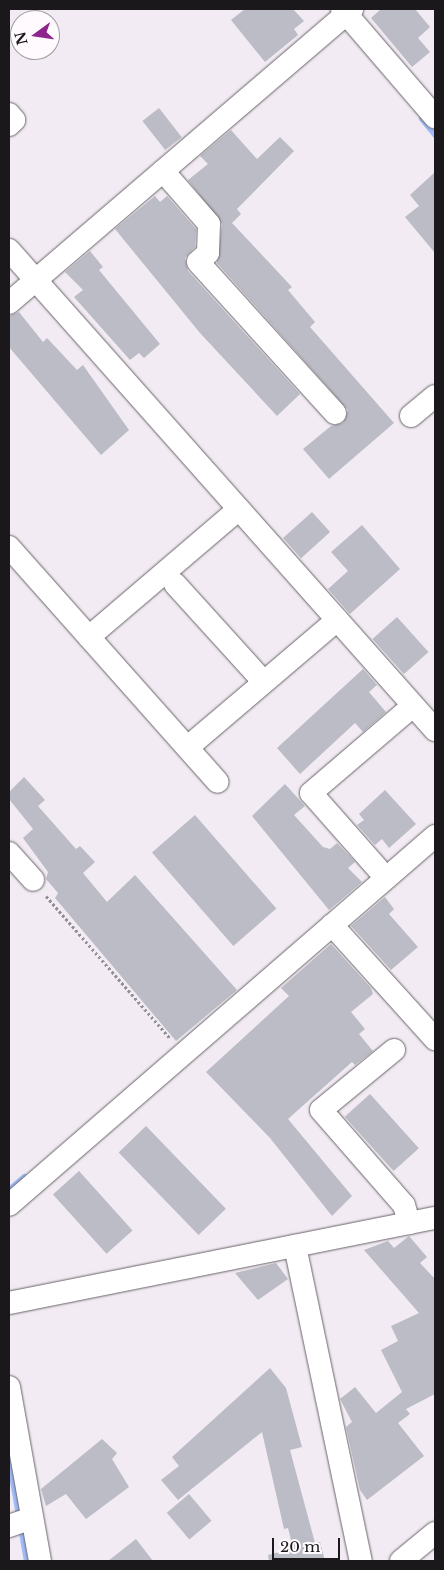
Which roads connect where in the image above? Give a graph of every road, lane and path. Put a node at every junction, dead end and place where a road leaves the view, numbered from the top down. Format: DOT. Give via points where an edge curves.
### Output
graph roads {
  1 [pos="347,10"];
  2 [pos="9,114"];
  3 [pos="435,117"];
  4 [pos="9,125"];
  5 [pos="163,171"];
  6 [pos="9,250"];
  7 [pos="36,280"];
  8 [pos="9,303"];
  9 [pos="435,396"];
  10 [pos="335,413"];
  11 [pos="411,416"];
  12 [pos="239,509"];
  13 [pos="9,547"];
  14 [pos="175,584"];
  15 [pos="337,620"];
  16 [pos="89,637"];
  17 [pos="264,682"];
  18 [pos="413,706"];
  19 [pos="435,730"];
  20 [pos="188,747"];
  21 [pos="218,782"];
  22 [pos="435,836"];
  23 [pos="9,853"];
  24 [pos="386,878"];
  25 [pos="33,880"];
  26 [pos="332,925"];
  27 [pos="435,1039"];
  28 [pos="394,1050"];
  29 [pos="184,1053"];
  30 [pos="9,1205"];
  31 [pos="407,1217"];
  32 [pos="435,1218"];
  33 [pos="295,1246"];
  34 [pos="9,1303"];
  35 [pos="9,1387"];
  36 [pos="21,1521"];
  37 [pos="435,1533"];
  38 [pos="40,1561"];
  39 [pos="361,1561"];
  40 [pos="400,1561"];
  1 -- 3 [label="street"];
  1 -- 5 [label="street"];
  2 -- 4 [label="street" via="14,120"];
  5 -- 7 [label="street"];
  5 -- 10 [label="street" via="209,224 208,253 198,262"];
  6 -- 7 [label="street"];
  7 -- 8 [label="street"];
  7 -- 12 [label="street"];
  9 -- 11 [label="street"];
  12 -- 15 [label="street"];
  12 -- 16 [label="street"];
  13 -- 16 [label="street"];
  14 -- 17 [label="street"];
  15 -- 17 [label="street"];
  15 -- 18 [label="street"];
  16 -- 20 [label="street"];
  17 -- 20 [label="street"];
  18 -- 19 [label="street"];
  18 -- 24 [label="street" via="312,793"];
  20 -- 21 [label="street"];
  22 -- 24 [label="street"];
  23 -- 25 [label="street"];
  24 -- 26 [label="street"];
  25 -- 29 [label="path"];
  26 -- 27 [label="street"];
  26 -- 29 [label="street"];
  28 -- 31 [label="street" via="321,1110"];
  29 -- 30 [label="street"];
  31 -- 32 [label="street"];
  31 -- 33 [label="street"];
  33 -- 34 [label="street"];
  33 -- 39 [label="street"];
  35 -- 36 [label="street"];
  36 -- 38 [label="street"];
  37 -- 40 [label="street"];
}
